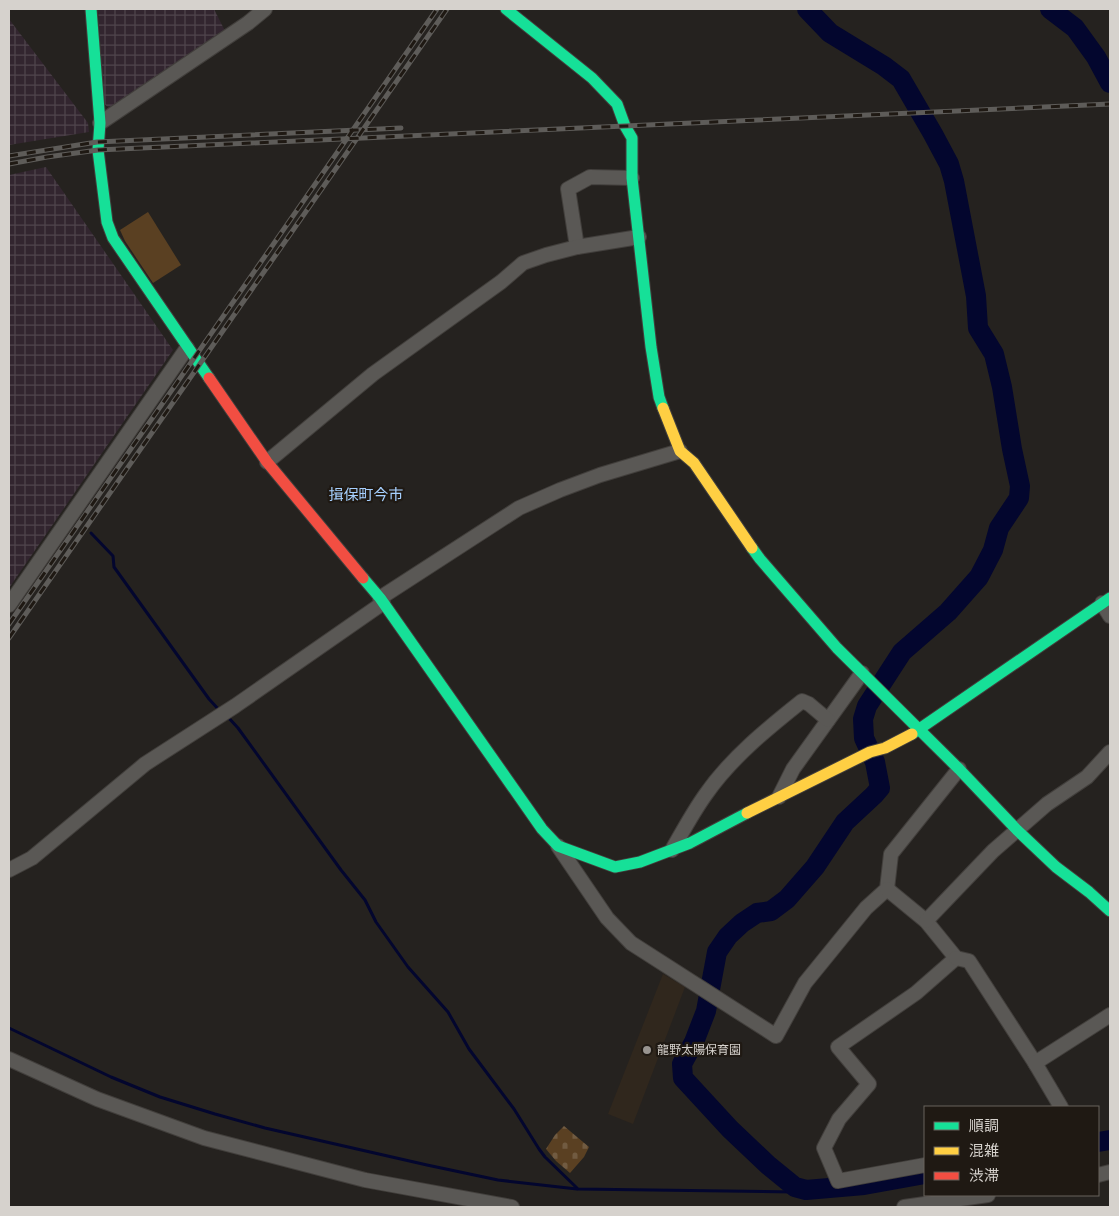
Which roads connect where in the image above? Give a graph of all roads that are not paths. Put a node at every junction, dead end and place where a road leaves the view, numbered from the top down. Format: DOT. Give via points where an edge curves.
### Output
graph roads {
  1 [pos="91,9"];
  2 [pos="265,9"];
  3 [pos="506,9"];
  4 [pos="100,123"];
  5 [pos="632,178"];
  6 [pos="639,237"];
  7 [pos="577,247"];
  8 [pos="187,348"];
  9 [pos="680,451"];
  10 [pos="267,462"];
  11 [pos="382,600"];
  12 [pos="1106,601"];
  13 [pos="9,604"];
  14 [pos="1110,616"];
  15 [pos="862,673"];
  16 [pos="828,720"];
  17 [pos="920,730"];
  18 [pos="1110,752"];
  19 [pos="959,770"];
  20 [pos="778,797"];
  21 [pos="1017,830"];
  22 [pos="558,846"];
  23 [pos="672,850"];
  24 [pos="9,870"];
  25 [pos="886,889"];
  26 [pos="1110,911"];
  27 [pos="926,921"];
  28 [pos="956,958"];
  29 [pos="1110,1015"];
  30 [pos="9,1059"];
  31 [pos="1037,1066"];
  32 [pos="1060,1106"];
  33 [pos="924,1165"];
  34 [pos="981,1196"];
  35 [pos="512,1207"];
  36 [pos="904,1207"];
  1 -- 4 [label="street"];
  2 -- 4 [label="street"];
  3 -- 5 [label="street" via="592,78 617,104 632,138"];
  4 -- 8 [label="street" via="98,150 107,222 113,238"];
  5 -- 6 [label="street"];
  5 -- 7 [label="street" via="590,177 568,189"];
  6 -- 7 [label="street"];
  6 -- 9 [label="street" via="659,397"];
  7 -- 10 [label="street" via="523,263 373,374"];
  8 -- 10 [label="street"];
  8 -- 13 [label="street"];
  9 -- 11 [label="street" via="592,478 519,508"];
  9 -- 15 [label="street" via="694,462 776,579"];
  10 -- 11 [label="street"];
  11 -- 22 [label="street" via="542,829"];
  11 -- 24 [label="street" via="235,706 145,764 39,853"];
  12 -- 14 [label="street"];
  12 -- 17 [label="street"];
  15 -- 16 [label="street"];
  15 -- 17 [label="street"];
  16 -- 20 [label="street" via="793,769"];
  16 -- 23 [label="street" via="802,701 781,718 734,762 707,793"];
  17 -- 19 [label="street"];
  17 -- 20 [label="street"];
  18 -- 21 [label="street" via="1087,777 1047,804"];
  19 -- 21 [label="street"];
  19 -- 25 [label="street" via="891,854"];
  20 -- 23 [label="street"];
  21 -- 26 [label="street"];
  21 -- 27 [label="street"];
  22 -- 23 [label="street" via="615,867"];
  22 -- 25 [label="street" via="607,918 631,943 776,1036 805,983 866,908"];
  25 -- 27 [label="street"];
  27 -- 28 [label="street"];
  28 -- 31 [label="street" via="970,961"];
  28 -- 33 [label="street" via="916,993 838,1047 869,1084 839,1118 824,1148 838,1181"];
  29 -- 31 [label="street" via="1035,1063"];
  30 -- 35 [label="street" via="97,1099 204,1138 365,1180"];
  31 -- 32 [label="street"];
  34 -- 36 [label="street"];
}
